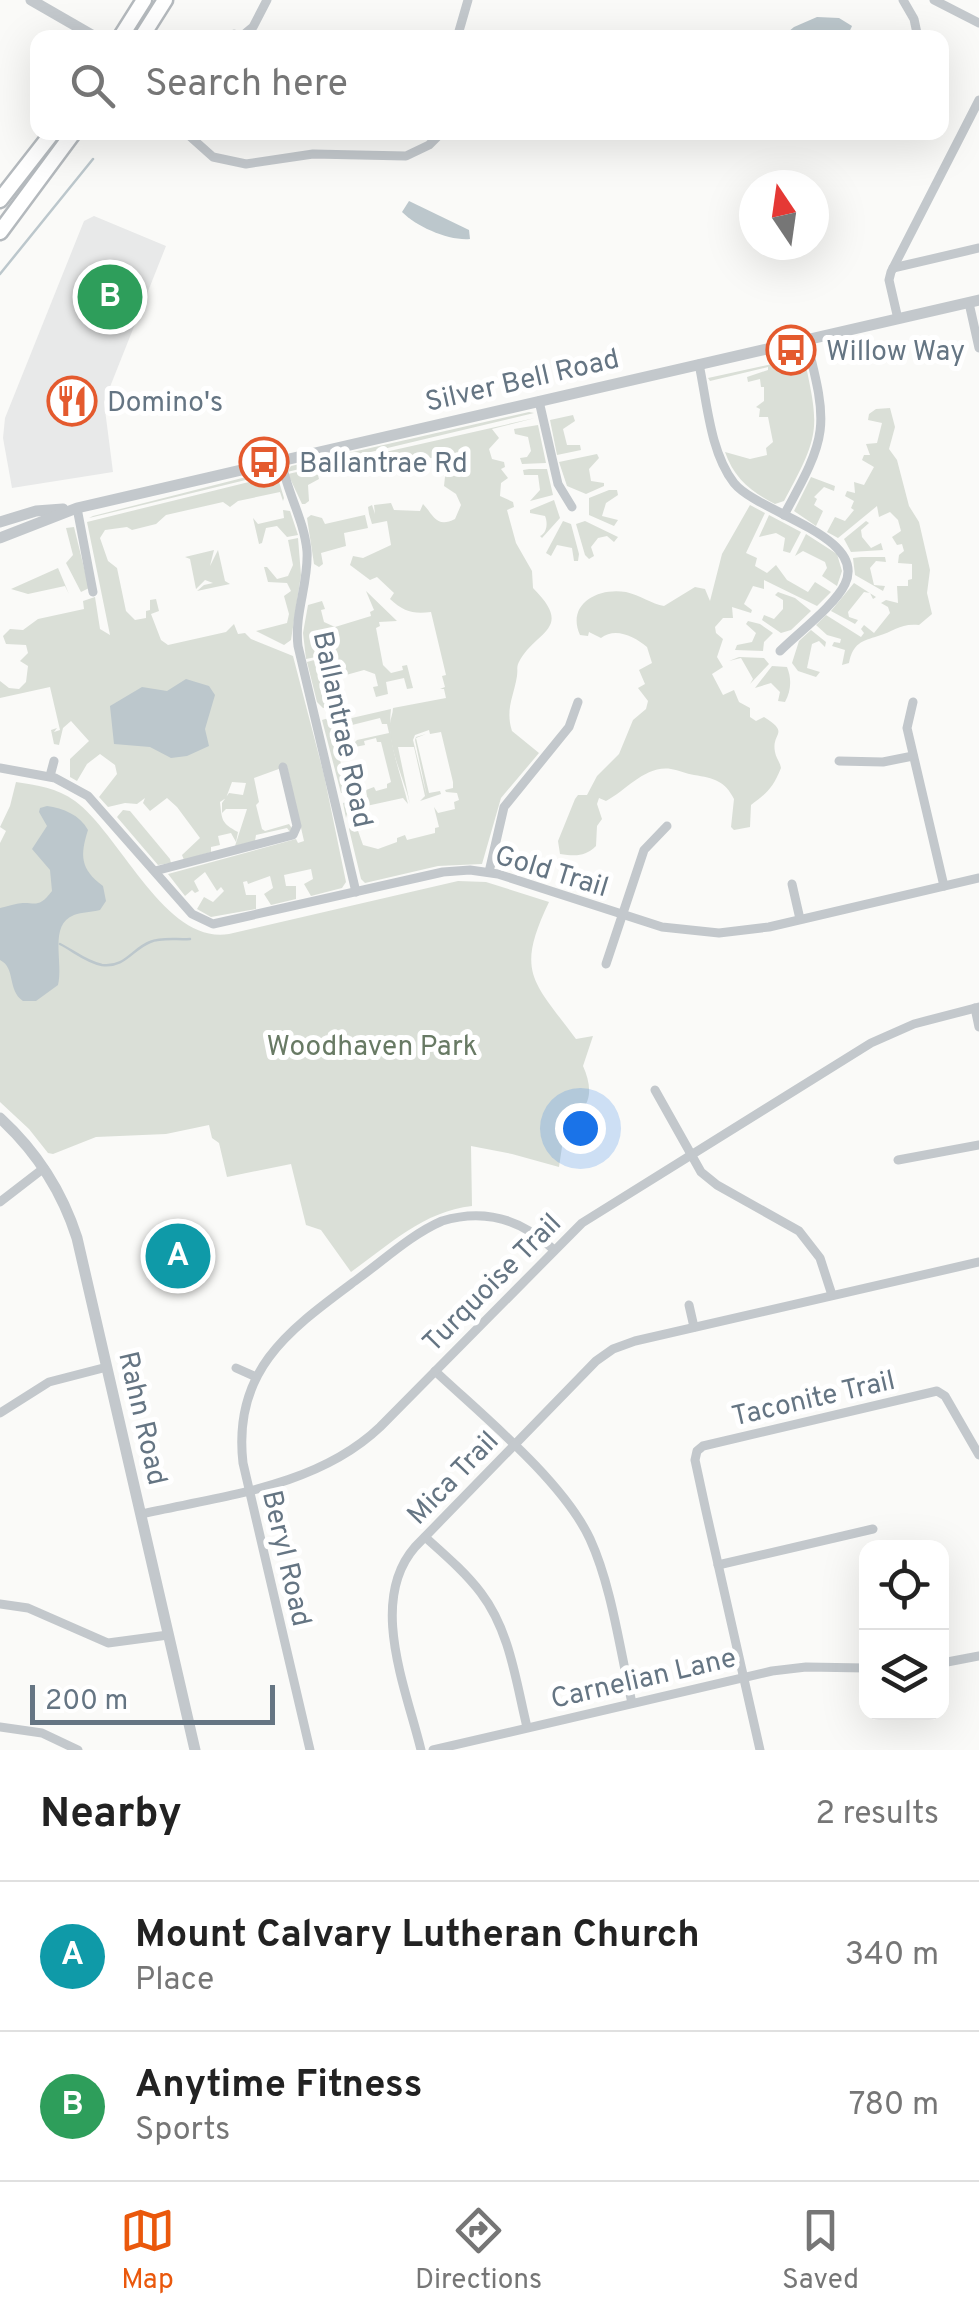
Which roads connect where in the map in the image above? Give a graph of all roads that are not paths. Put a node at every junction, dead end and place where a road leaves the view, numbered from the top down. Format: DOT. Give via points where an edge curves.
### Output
graph roads {
  1 [pos="31,0"];
  2 [pos="144,0"];
  3 [pos="165,0"];
  4 [pos="267,0"];
  5 [pos="468,0"];
  6 [pos="903,0"];
  7 [pos="934,0"];
  8 [pos="979,22"];
  9 [pos="84,30"];
  10 [pos="125,30"];
  11 [pos="145,30"];
  12 [pos="249,30"];
  13 [pos="460,30"];
  14 [pos="916,30"];
  15 [pos="979,100"];
  16 [pos="47,140"];
  17 [pos="68,140"];
  18 [pos="195,140"];
  19 [pos="434,140"];
  20 [pos="0,200"];
  21 [pos="0,232"];
  22 [pos="979,248"];
  23 [pos="893,268"];
  24 [pos="974,302"];
  25 [pos="898,319"];
  26 [pos="806,339"];
  27 [pos="979,348"];
  28 [pos="699,364"];
  29 [pos="539,401"];
  30 [pos="281,460"];
  31 [pos="572,506"];
  32 [pos="77,508"];
  33 [pos="784,515"];
  34 [pos="0,522"];
  35 [pos="0,538"];
  36 [pos="93,592"];
  37 [pos="780,650"];
  38 [pos="578,702"];
  39 [pos="914,702"];
  40 [pos="913,756"];
  41 [pos="54,761"];
  42 [pos="839,762"];
  43 [pos="283,767"];
  44 [pos="0,768"];
  45 [pos="50,776"];
  46 [pos="667,826"];
  47 [pos="156,871"];
  48 [pos="489,872"];
  49 [pos="979,878"];
  50 [pos="792,884"];
  51 [pos="944,886"];
  52 [pos="356,892"];
  53 [pos="623,914"];
  54 [pos="800,920"];
  55 [pos="606,964"];
  56 [pos="977,1008"];
  57 [pos="979,1027"];
  58 [pos="655,1090"];
  59 [pos="0,1118"];
  60 [pos="979,1145"];
  61 [pos="690,1155"];
  62 [pos="898,1160"];
  63 [pos="44,1168"];
  64 [pos="0,1202"];
  65 [pos="553,1249"];
  66 [pos="979,1262"];
  67 [pos="832,1295"];
  68 [pos="689,1305"];
  69 [pos="694,1327"];
  70 [pos="107,1367"];
  71 [pos="236,1368"];
  72 [pos="435,1370"];
  73 [pos="256,1377"];
  74 [pos="0,1412"];
  75 [pos="513,1446"];
  76 [pos="979,1455"];
  77 [pos="248,1489"];
  78 [pos="141,1514"];
  79 [pos="874,1529"];
  80 [pos="425,1537"];
  81 [pos="718,1565"];
  82 [pos="0,1604"];
  83 [pos="168,1635"];
  84 [pos="979,1656"];
  85 [pos="949,1662"];
  86 [pos="859,1668"];
  87 [pos="744,1677"];
  88 [pos="632,1703"];
  89 [pos="0,1727"];
  90 [pos="526,1728"];
  91 [pos="78,1750"];
  92 [pos="195,1750"];
  93 [pos="310,1750"];
  94 [pos="420,1750"];
  95 [pos="432,1750"];
  96 [pos="760,1750"];
  1 -- 9 [label="street"];
  2 -- 10 [label="highway"];
  3 -- 11 [label="highway"];
  4 -- 12 [label="street"];
  5 -- 13 [label="street"];
  6 -- 14 [label="street"];
  7 -- 8 [label="street"];
  15 -- 23 [label="street"];
  16 -- 20 [label="highway"];
  17 -- 21 [label="highway"];
  18 -- 19 [label="street" via="214,157 248,164 312,154 406,156"];
  22 -- 23 [label="street"];
  23 -- 25 [label="street"];
  24 -- 25 [label="street, Silver Bell Road"];
  24 -- 27 [label="street"];
  25 -- 26 [label="street, Silver Bell Road"];
  26 -- 28 [label="street, Silver Bell Road"];
  26 -- 33 [label="street" via="822,428 812,464"];
  28 -- 29 [label="street, Silver Bell Road"];
  28 -- 33 [label="street" via="726,471 749,496"];
  29 -- 30 [label="street, Silver Bell Road"];
  29 -- 31 [label="street" via="558,484"];
  30 -- 32 [label="street, Silver Bell Road"];
  30 -- 52 [label="street, Ballantrae Road" via="307,552 298,646"];
  32 -- 34 [label="street, Silver Bell Road"];
  32 -- 35 [label="street, Silver Bell Road"];
  32 -- 36 [label="street"];
  33 -- 37 [label="street" via="836,544 848,570 842,589"];
  38 -- 48 [label="street" via="569,727 504,807"];
  39 -- 40 [label="street" via="907,724"];
  40 -- 42 [label="street"];
  40 -- 51 [label="street"];
  41 -- 45 [label="street"];
  43 -- 47 [label="street" via="297,826 293,835"];
  44 -- 45 [label="street, Gold Trail"];
  45 -- 47 [label="street, Gold Trail" via="88,796"];
  46 -- 53 [label="street" via="644,850"];
  47 -- 52 [label="street, Gold Trail" via="192,914 213,924"];
  48 -- 52 [label="street, Gold Trail" via="447,871"];
  48 -- 53 [label="street, Gold Trail"];
  49 -- 51 [label="street, Gold Trail"];
  50 -- 54 [label="street"];
  51 -- 54 [label="street, Gold Trail"];
  53 -- 54 [label="street, Gold Trail" via="705,933"];
  53 -- 55 [label="street"];
  56 -- 57 [label="street"];
  56 -- 61 [label="street, Turquoise Trail" via="871,1043"];
  58 -- 61 [label="street"];
  59 -- 63 [label="street, Rahn Road"];
  60 -- 62 [label="street"];
  61 -- 65 [label="street, Turquoise Trail" via="590,1217"];
  61 -- 67 [label="street" via="711,1181 799,1232 820,1258"];
  63 -- 64 [label="street"];
  63 -- 70 [label="street, Rahn Road" via="75,1231"];
  65 -- 72 [label="street, Turquoise Trail"];
  65 -- 73 [label="street, Beryl Road" via="527,1228 495,1216 442,1221 299,1322"];
  66 -- 67 [label="street, Mica Trail"];
  67 -- 69 [label="street, Mica Trail"];
  68 -- 69 [label="street"];
  69 -- 75 [label="street, Mica Trail" via="606,1353"];
  70 -- 74 [label="street" via="49,1382"];
  70 -- 78 [label="street, Rahn Road"];
  71 -- 73 [label="street"];
  72 -- 75 [label="street"];
  72 -- 77 [label="street, Turquoise Trail" via="358,1448 310,1472"];
  73 -- 77 [label="street, Beryl Road" via="241,1436"];
  75 -- 80 [label="street, Mica Trail"];
  75 -- 88 [label="street" via="564,1498 591,1542"];
  76 -- 81 [label="street, Taconite Trail" via="940,1392 702,1446 696,1465"];
  77 -- 78 [label="street, Turquoise Trail"];
  77 -- 93 [label="street, Beryl Road"];
  78 -- 83 [label="street, Rahn Road"];
  79 -- 81 [label="street"];
  80 -- 90 [label="street" via="496,1616"];
  80 -- 94 [label="street, Mica Trail" via="402,1566 391,1607"];
  81 -- 87 [label="street"];
  82 -- 83 [label="street" via="28,1608 108,1642"];
  83 -- 92 [label="street, Rahn Road"];
  84 -- 85 [label="street"];
  86 -- 87 [label="street, Carnelian Lane" via="806,1667"];
  87 -- 88 [label="street, Carnelian Lane"];
  87 -- 96 [label="street"];
  88 -- 90 [label="street, Carnelian Lane"];
  89 -- 91 [label="street" via="30,1729"];
  90 -- 95 [label="street, Carnelian Lane"];
}
